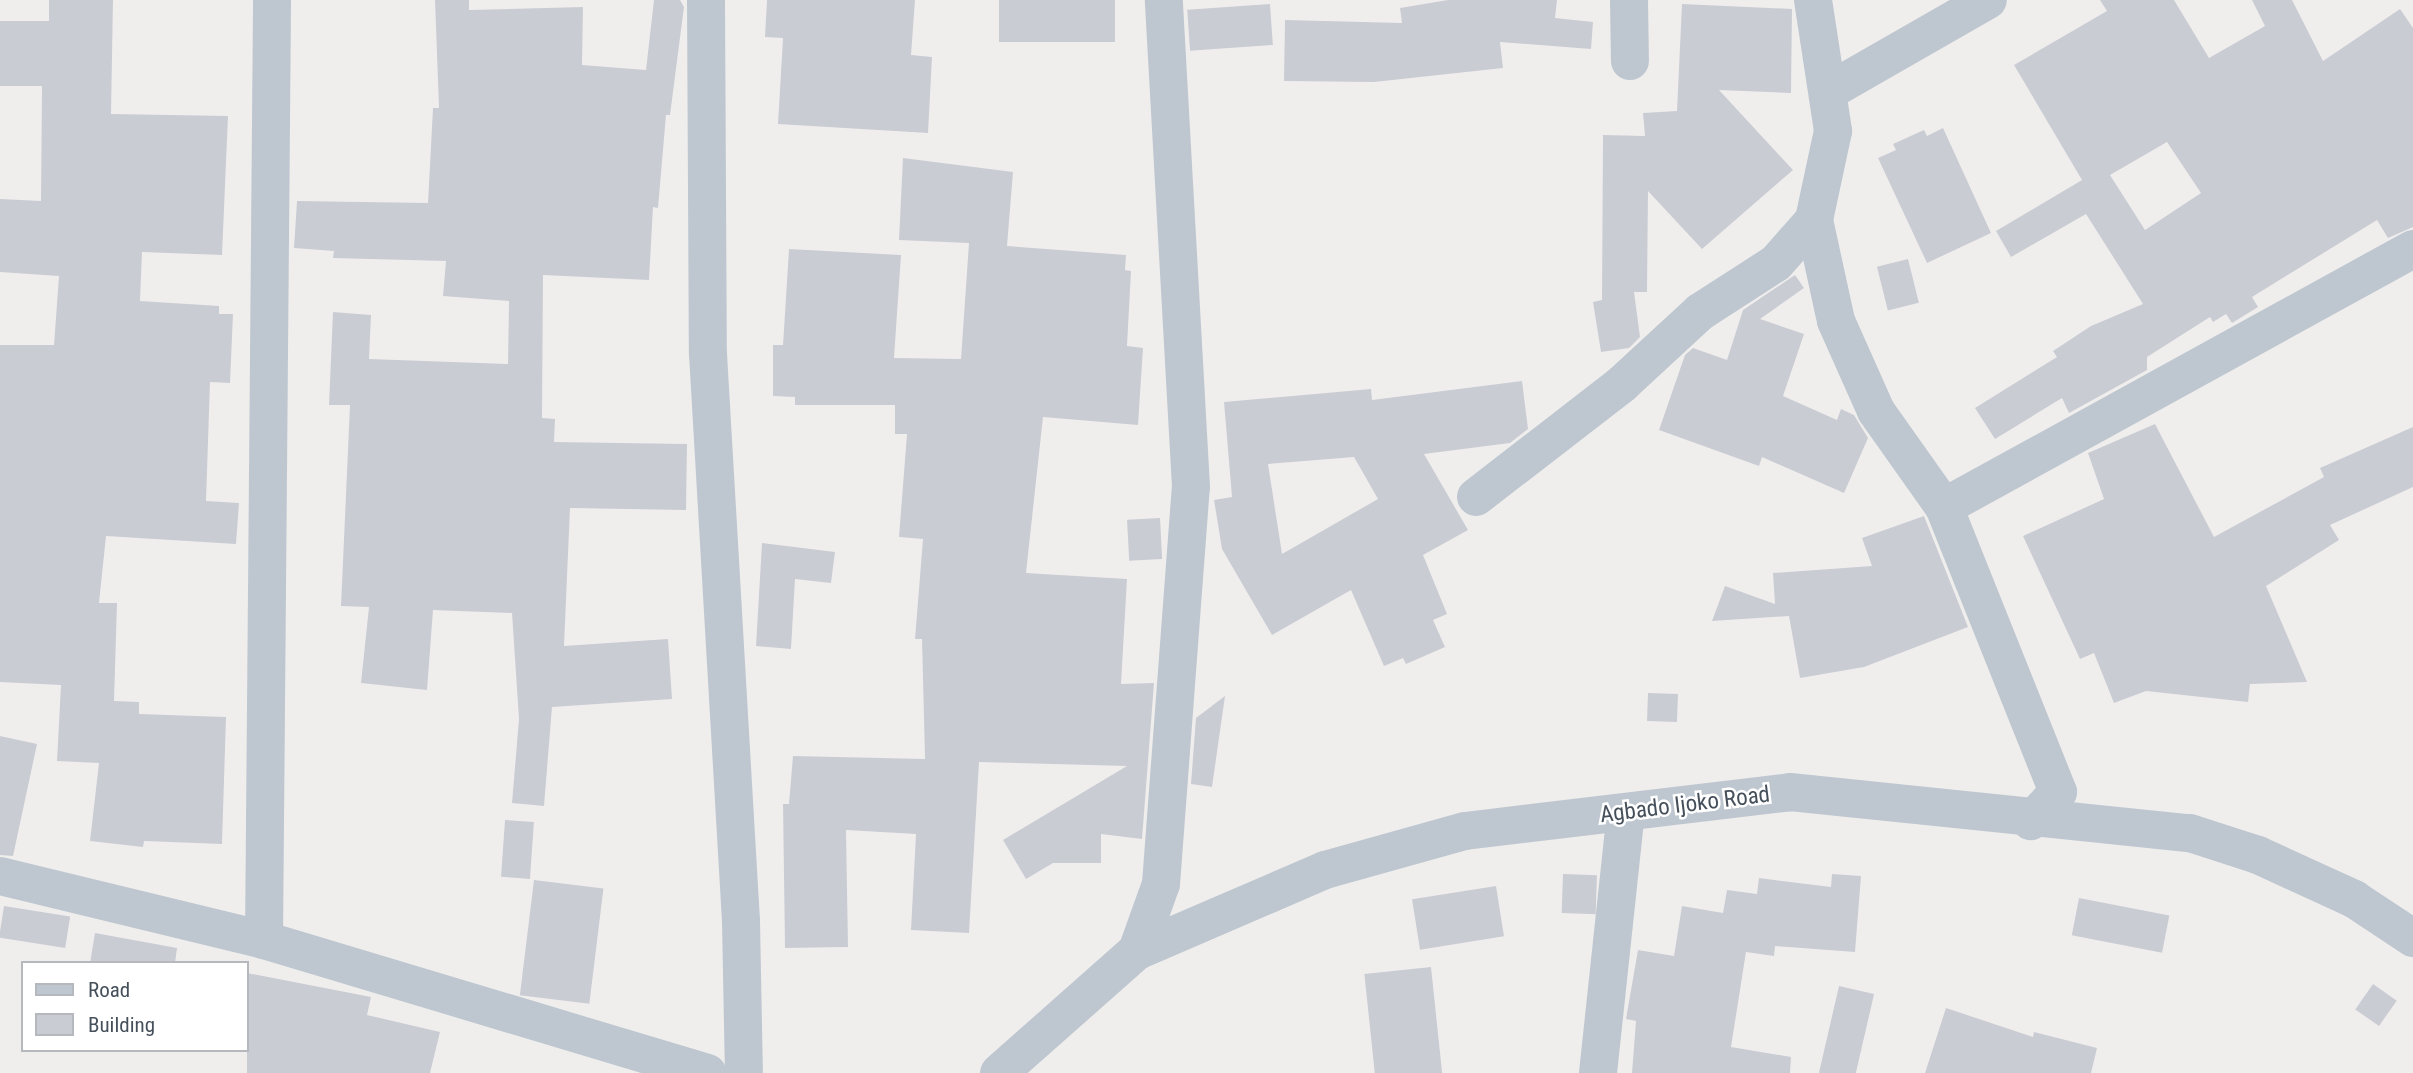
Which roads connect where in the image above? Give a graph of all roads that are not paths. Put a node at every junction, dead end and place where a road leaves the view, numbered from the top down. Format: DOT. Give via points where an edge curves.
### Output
graph roads {
  1 [pos="272,0"];
  2 [pos="706,0"];
  3 [pos="1164,0"];
  4 [pos="1629,0"];
  5 [pos="1813,0"];
  6 [pos="1988,0"];
  7 [pos="1630,61"];
  8 [pos="1829,91"];
  9 [pos="1814,220"];
  10 [pos="2413,249"];
  11 [pos="1476,497"];
  12 [pos="1944,507"];
  13 [pos="1626,813"];
  14 [pos="2031,821"];
  15 [pos="0,876"];
  16 [pos="2413,938"];
  17 [pos="264,940"];
  18 [pos="1137,951"];
  19 [pos="708,1073"];
  20 [pos="744,1073"];
  21 [pos="999,1073"];
  22 [pos="1598,1073"];
  1 -- 17 [label="street"];
  2 -- 20 [label="street" via="708,354 741,921"];
  3 -- 18 [label="street" via="1191,487 1161,884"];
  4 -- 7 [label="street"];
  5 -- 8 [label="street"];
  6 -- 8 [label="street"];
  8 -- 9 [label="street" via="1833,131"];
  9 -- 11 [label="street" via="1776,263 1700,312 1622,384"];
  9 -- 12 [label="street" via="1836,321 1876,411"];
  10 -- 12 [label="street"];
  12 -- 14 [label="street" via="2058,792"];
  13 -- 14 [label="street, Agbado Ijoko Road" via="1790,792 1942,804"];
  13 -- 18 [label="street, Agbado Ijoko Road" via="1440,838 1325,870"];
  13 -- 22 [label="street"];
  14 -- 16 [label="street, Agbado Ijoko Road" via="2190,833 2258,855 2354,899"];
  15 -- 17 [label="street"];
  17 -- 19 [label="street"];
  18 -- 21 [label="street, Agbado Ijoko Road"];
}
